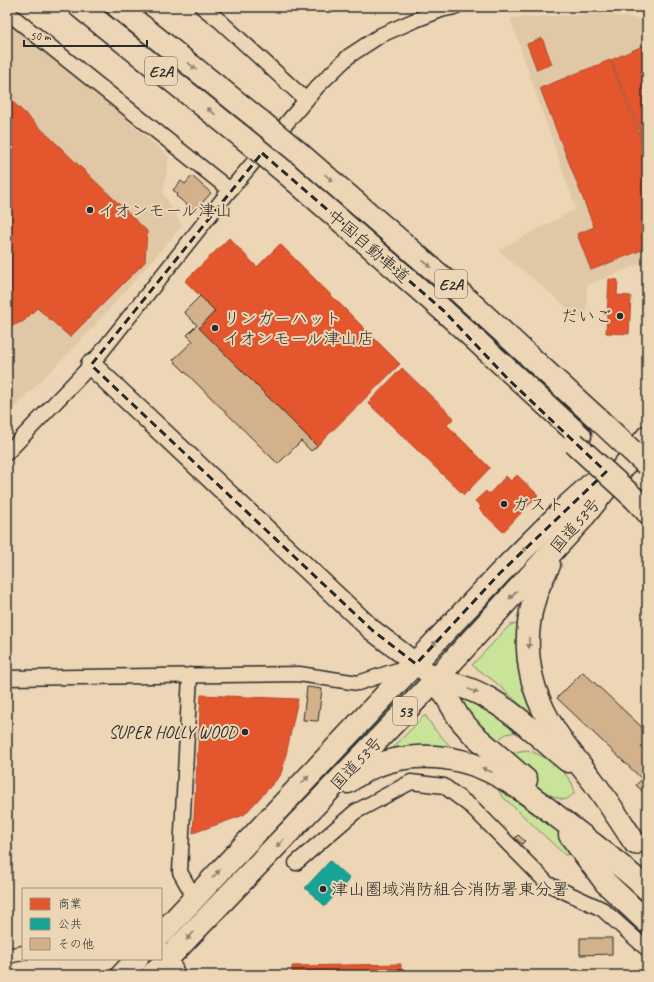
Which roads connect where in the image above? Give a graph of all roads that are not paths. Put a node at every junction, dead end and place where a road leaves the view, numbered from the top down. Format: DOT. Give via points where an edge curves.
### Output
graph roads {
  1 [pos="80,7"];
  2 [pos="118,7"];
  3 [pos="202,7"];
  4 [pos="455,7"];
  5 [pos="7,12"];
  6 [pos="306,100"];
  7 [pos="230,190"];
  8 [pos="92,364"];
  9 [pos="602,416"];
  10 [pos="647,436"];
  11 [pos="647,449"];
  12 [pos="7,454"];
  13 [pos="647,465"];
  14 [pos="642,500"];
  15 [pos="581,520"];
  16 [pos="416,664"];
  17 [pos="190,675"];
  18 [pos="7,678"];
  19 [pos="436,679"];
  20 [pos="540,738"];
  21 [pos="490,748"];
  22 [pos="593,781"];
  23 [pos="554,814"];
  24 [pos="299,823"];
  25 [pos="640,848"];
  26 [pos="296,863"];
  27 [pos="647,874"];
  28 [pos="647,889"];
  29 [pos="194,897"];
  30 [pos="647,905"];
  31 [pos="647,922"];
  32 [pos="162,933"];
  33 [pos="647,949"];
  34 [pos="22,953"];
  35 [pos="7,956"];
  36 [pos="136,960"];
  37 [pos="169,961"];
  38 [pos="122,975"];
  39 [pos="152,975"];
  14 -- 1 [label="highway, 中国自動車道 / E2A, one-way, bridge" via="444,311 286,172"];
  2 -- 9 [label="highway, 中国自動車道 / E2A, one-way, bridge" via="299,152"];
  3 -- 6 [label="street"];
  4 -- 6 [label="street" via="413,20 381,35 349,56"];
  5 -- 7 [label="street"];
  6 -- 7 [label="street"];
  7 -- 8 [label="street"];
  8 -- 12 [label="street"];
  8 -- 16 [label="street" via="372,630"];
  9 -- 11 [label="highway"];
  9 -- 13 [label="highway, 中国自動車道 / E2A, bridge"];
  10 -- 15 [label="highway, 国道53号 / 53"];
  16 -- 10 [label="highway, 国道53号 / 53, one-way" via="500,573 566,507"];
  15 -- 19 [label="highway, 国道53号 / 53, one-way"];
  15 -- 22 [label="highway, one-way" via="538,584 532,603 528,645 531,672 543,708 568,750"];
  16 -- 17 [label="street" via="358,682 299,674"];
  16 -- 19 [label="street"];
  29 -- 16 [label="highway, 国道53号 / 53, one-way"];
  17 -- 18 [label="street"];
  17 -- 29 [label="street" via="180,872"];
  19 -- 20 [label="highway, one-way" via="482,695"];
  19 -- 21 [label="highway" via="459,718"];
  19 -- 24 [label="highway, 国道53号 / 53"];
  20 -- 22 [label="highway"];
  20 -- 25 [label="highway"];
  21 -- 23 [label="highway"];
  21 -- 25 [label="highway" via="568,815"];
  22 -- 25 [label="highway"];
  23 -- 24 [label="highway, one-way" via="518,787 480,766 460,760 419,756 369,769 351,780"];
  23 -- 25 [label="highway"];
  23 -- 28 [label="highway"];
  23 -- 30 [label="highway"];
  23 -- 31 [label="highway" via="606,882"];
  24 -- 37 [label="highway, 国道53号 / 53, one-way"];
  25 -- 27 [label="highway"];
  26 -- 33 [label="street" via="355,812 411,782 444,786 472,808 548,884 602,909"];
  29 -- 32 [label="highway, 国道53号 / 53"];
  34 -- 35 [label="street"];
  36 -- 38 [label="highway"];
  37 -- 39 [label="highway, 国道53号 / 53"];
}
